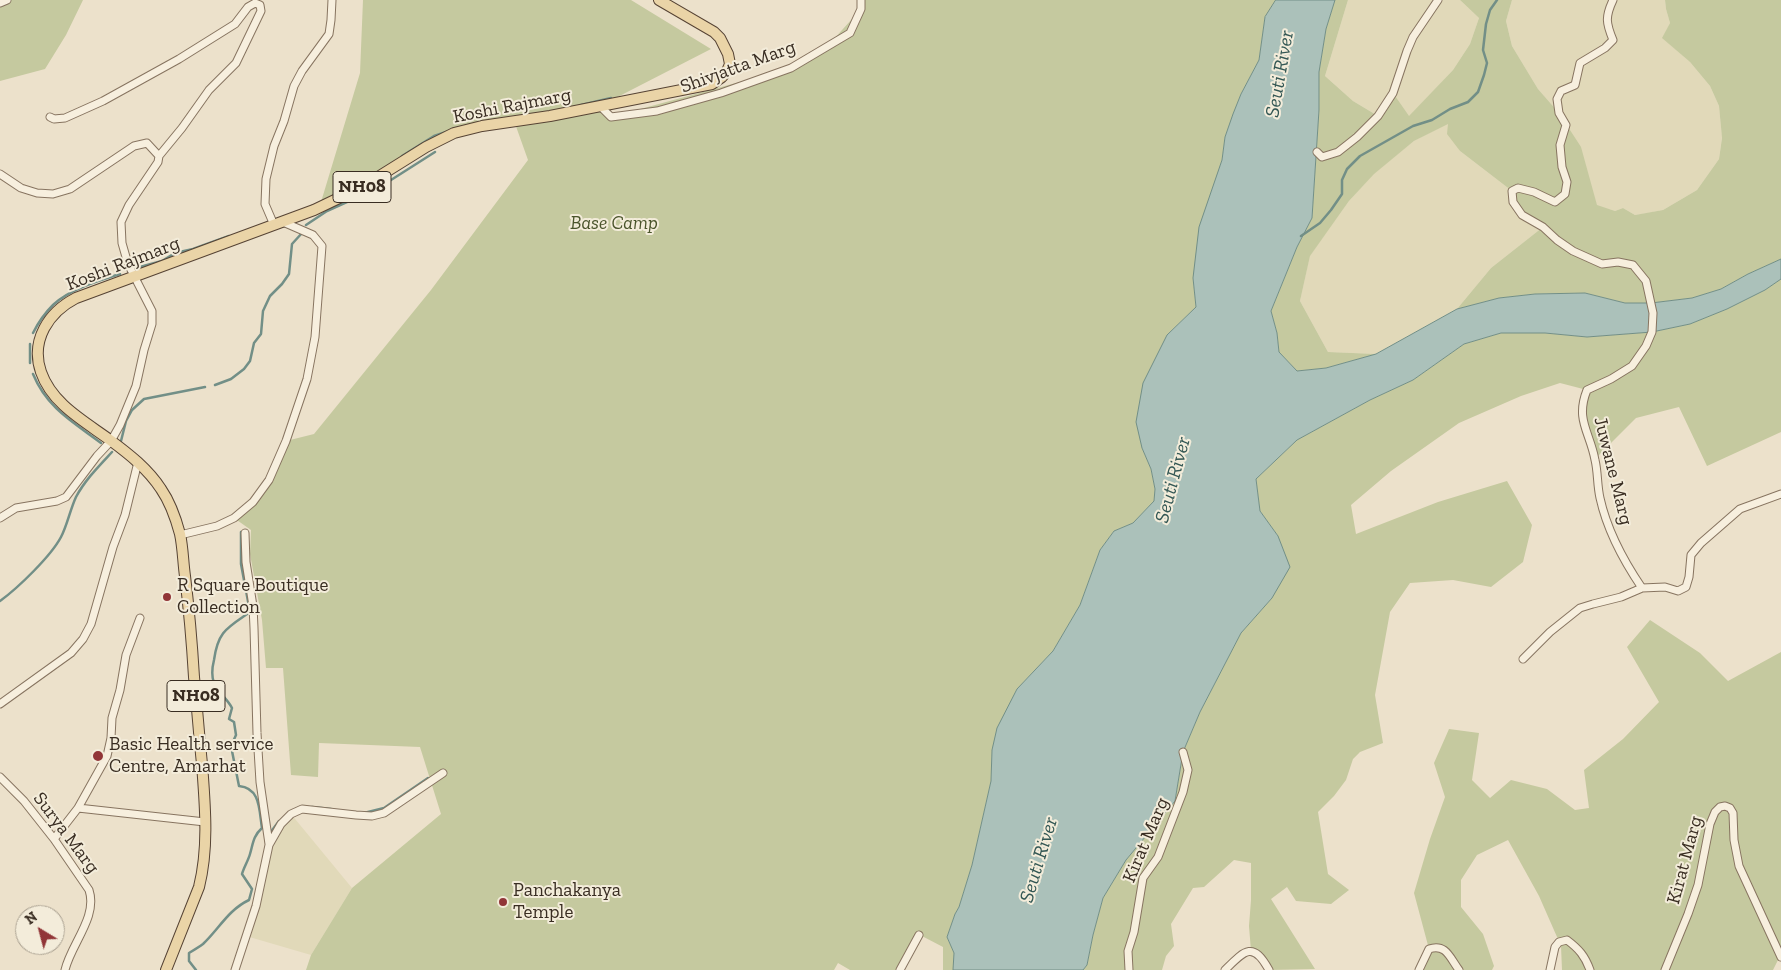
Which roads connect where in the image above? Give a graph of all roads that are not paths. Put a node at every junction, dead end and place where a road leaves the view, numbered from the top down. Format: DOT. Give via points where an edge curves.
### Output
graph roads {
  1 [pos="7,0"];
  2 [pos="332,0"];
  3 [pos="659,0"];
  4 [pos="861,0"];
  5 [pos="1438,0"];
  6 [pos="1613,0"];
  7 [pos="0,3"];
  8 [pos="600,106"];
  9 [pos="50,117"];
  10 [pos="1317,152"];
  11 [pos="159,156"];
  12 [pos="0,174"];
  13 [pos="278,224"];
  14 [pos="134,276"];
  15 [pos="111,441"];
  16 [pos="138,462"];
  17 [pos="1781,494"];
  18 [pos="0,518"];
  19 [pos="246,533"];
  20 [pos="180,535"];
  21 [pos="1642,588"];
  22 [pos="140,618"];
  23 [pos="1523,659"];
  24 [pos="0,704"];
  25 [pos="1183,752"];
  26 [pos="443,773"];
  27 [pos="0,777"];
  28 [pos="78,808"];
  29 [pos="205,822"];
  30 [pos="54,839"];
  31 [pos="270,844"];
  32 [pos="919,935"];
  33 [pos="1781,957"];
  34 [pos="65,970"];
  35 [pos="166,970"];
  36 [pos="235,970"];
  37 [pos="900,970"];
  38 [pos="1129,970"];
  39 [pos="1225,970"];
  40 [pos="1269,970"];
  41 [pos="1419,970"];
  42 [pos="1460,970"];
  43 [pos="1550,970"];
  44 [pos="1590,970"];
  45 [pos="1665,970"];
  1 -- 7 [label="street"];
  2 -- 13 [label="street" via="329,34 302,71 274,146 266,179 264,204"];
  3 -- 8 [label="main road, Koshi Rajmarg / NH08" via="720,38 728,54 730,64 727,71 712,84"];
  4 -- 8 [label="street, Shivjatta Marg" via="861,9 850,33 791,68 657,111 611,117"];
  5 -- 10 [label="street" via="1413,37 1393,93 1378,116 1338,152 1322,157"];
  6 -- 21 [label="street, Juwane Marg" via="1607,12 1607,27 1613,40 1580,63 1575,85 1561,91 1556,99 1558,113 1566,126 1560,145 1567,182 1565,194 1555,202 1534,192 1518,188 1512,191 1513,202 1522,215 1557,240 1602,264 1618,262 1633,265 1646,281 1654,312 1652,332 1646,346 1632,366 1587,390 1582,401 1600,497 1628,568"];
  8 -- 13 [label="main road, Koshi Rajmarg / NH08" via="454,133 362,187"];
  9 -- 11 [label="street" via="65,118 103,102 236,24 255,3 260,5 261,11 236,63 209,90"];
  11 -- 12 [label="street" via="147,142 142,143 70,189 53,194 21,188"];
  11 -- 14 [label="street" via="121,222 122,243"];
  13 -- 14 [label="main road, Koshi Rajmarg / NH08"];
  13 -- 20 [label="street" via="313,234 322,246 315,337 304,386 279,459 253,502 218,526"];
  14 -- 15 [label="street" via="152,311 152,324 136,386"];
  14 -- 15 [label="main road, Koshi Rajmarg / NH08" via="65,304 44,327 39,346 39,364 54,395 71,412"];
  15 -- 16 [label="main road, Koshi Rajmarg / NH08"];
  15 -- 18 [label="street" via="66,497 16,508"];
  16 -- 20 [label="main road, Koshi Rajmarg / NH08" via="168,500"];
  16 -- 24 [label="street" via="125,515 91,624 83,639 71,653"];
  17 -- 21 [label="street" via="1740,509 1701,543 1690,555 1686,587 1678,591 1665,587"];
  19 -- 31 [label="street" via="246,562 253,606 260,782"];
  20 -- 29 [label="main road, Koshi Rajmarg / NH08" via="192,636"];
  21 -- 23 [label="street" via="1580,608"];
  22 -- 28 [label="street" via="126,655 107,756"];
  25 -- 38 [label="street, Kirat Marg" via="1188,770 1183,792 1158,856 1143,878 1128,951"];
  26 -- 31 [label="street" via="384,813 372,816 302,809 281,824"];
  27 -- 30 [label="street, Surya Marg"];
  28 -- 29 [label="street"];
  28 -- 30 [label="street"];
  29 -- 35 [label="main road, Koshi Rajmarg / NH08" via="199,887"];
  30 -- 34 [label="street, Surya Marg" via="91,896 88,916"];
  31 -- 36 [label="street" via="256,906"];
  32 -- 37 [label="street"];
  33 -- 45 [label="street, Kirat Marg" via="1740,866 1734,840 1733,813 1725,806 1715,812 1710,824 1698,884"];
  39 -- 40 [label="street" via="1245,952 1251,951 1257,952"];
  41 -- 42 [label="street" via="1429,949 1436,946 1444,948"];
  43 -- 44 [label="street" via="1555,947 1567,940 1581,951"];
}
